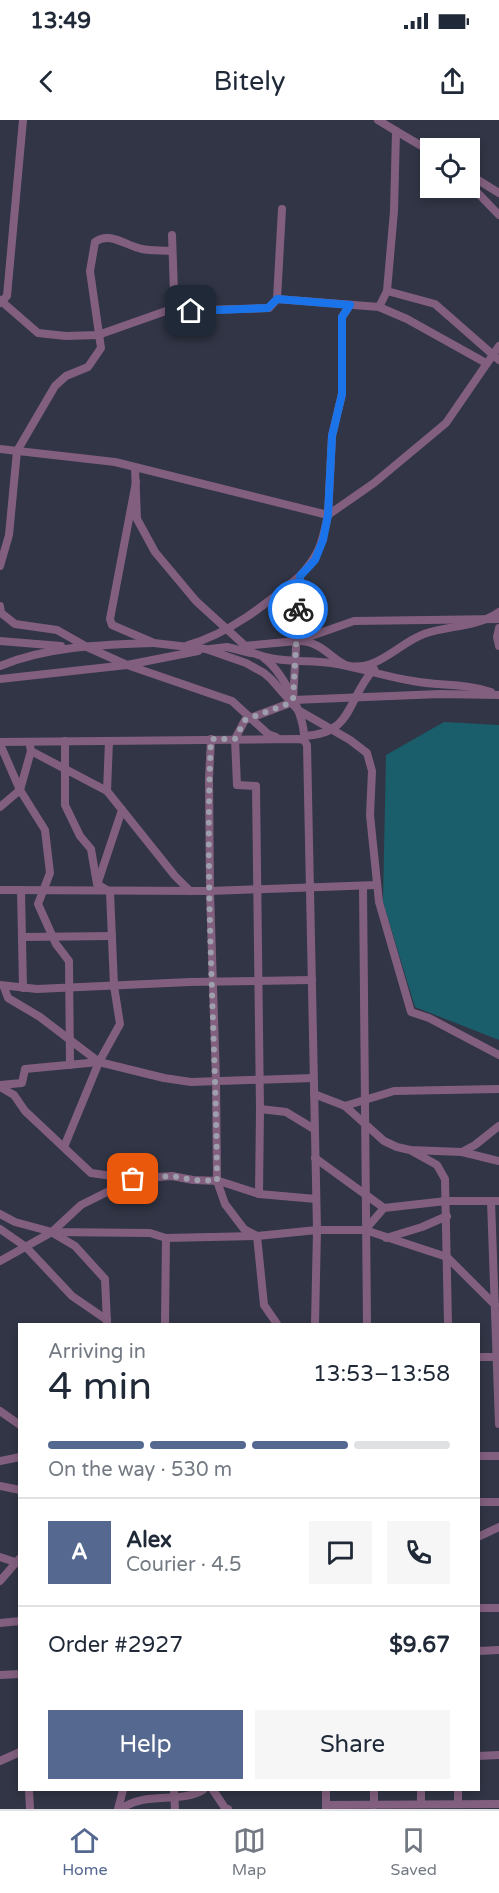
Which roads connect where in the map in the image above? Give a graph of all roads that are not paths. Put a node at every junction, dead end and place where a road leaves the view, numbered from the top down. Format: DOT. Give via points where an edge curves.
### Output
graph roads {
  1 [pos="23,120"];
  2 [pos="378,120"];
  3 [pos="396,131"];
  4 [pos="420,146"];
  5 [pos="480,181"];
  6 [pos="499,193"];
  7 [pos="480,195"];
  8 [pos="282,209"];
  9 [pos="499,215"];
  10 [pos="172,235"];
  11 [pos="172,251"];
  12 [pos="387,291"];
  13 [pos="277,299"];
  14 [pos="1,301"];
  15 [pos="350,305"];
  16 [pos="379,307"];
  17 [pos="171,312"];
  18 [pos="98,334"];
  19 [pos="497,353"];
  20 [pos="486,363"];
  21 [pos="0,449"];
  22 [pos="17,452"];
  23 [pos="135,468"];
  24 [pos="135,482"];
  25 [pos="328,515"];
  26 [pos="2,550"];
  27 [pos="0,566"];
  28 [pos="300,576"];
  29 [pos="0,606"];
  30 [pos="499,612"];
  31 [pos="489,619"];
  32 [pos="499,619"];
  33 [pos="499,627"];
  34 [pos="225,630"];
  35 [pos="0,641"];
  36 [pos="297,641"];
  37 [pos="154,643"];
  38 [pos="244,646"];
  39 [pos="499,646"];
  40 [pos="82,647"];
  41 [pos="184,647"];
  42 [pos="206,649"];
  43 [pos="253,653"];
  44 [pos="263,657"];
  45 [pos="385,657"];
  46 [pos="296,662"];
  47 [pos="127,665"];
  48 [pos="0,666"];
  49 [pos="348,666"];
  50 [pos="371,673"];
  51 [pos="14,678"];
  52 [pos="0,679"];
  53 [pos="0,684"];
  54 [pos="499,695"];
  55 [pos="355,697"];
  56 [pos="291,701"];
  57 [pos="298,710"];
  58 [pos="251,717"];
  59 [pos="332,730"];
  60 [pos="304,738"];
  61 [pos="211,739"];
  62 [pos="235,739"];
  63 [pos="279,739"];
  64 [pos="65,741"];
  65 [pos="109,741"];
  66 [pos="28,742"];
  67 [pos="0,743"];
  68 [pos="31,751"];
  69 [pos="65,769"];
  70 [pos="20,790"];
  71 [pos="107,791"];
  72 [pos="0,807"];
  73 [pos="122,810"];
  74 [pos="97,884"];
  75 [pos="376,885"];
  76 [pos="363,886"];
  77 [pos="310,887"];
  78 [pos="44,889"];
  79 [pos="257,889"];
  80 [pos="0,890"];
  81 [pos="21,890"];
  82 [pos="190,891"];
  83 [pos="210,891"];
  84 [pos="110,892"];
  85 [pos="53,936"];
  86 [pos="112,936"];
  87 [pos="22,937"];
  88 [pos="312,980"];
  89 [pos="258,981"];
  90 [pos="211,982"];
  91 [pos="2,986"];
  92 [pos="114,986"];
  93 [pos="23,988"];
  94 [pos="69,988"];
  95 [pos="70,1039"];
  96 [pos="499,1055"];
  97 [pos="99,1062"];
  98 [pos="70,1065"];
  99 [pos="314,1078"];
  100 [pos="259,1080"];
  101 [pos="216,1081"];
  102 [pos="0,1086"];
  103 [pos="499,1089"];
  104 [pos="314,1094"];
  105 [pos="365,1100"];
  106 [pos="345,1106"];
  107 [pos="260,1110"];
  108 [pos="365,1125"];
  109 [pos="499,1126"];
  110 [pos="314,1129"];
  111 [pos="64,1147"];
  112 [pos="410,1150"];
  113 [pos="462,1152"];
  114 [pos="315,1158"];
  115 [pos="499,1161"];
  116 [pos="133,1179"];
  117 [pos="217,1181"];
  118 [pos="259,1194"];
  119 [pos="365,1195"];
  120 [pos="316,1199"];
  121 [pos="495,1201"];
  122 [pos="447,1202"];
  123 [pos="384,1208"];
  124 [pos="0,1214"];
  125 [pos="447,1216"];
  126 [pos="0,1229"];
  127 [pos="316,1230"];
  128 [pos="365,1230"];
  129 [pos="52,1232"];
  130 [pos="257,1236"];
  131 [pos="166,1238"];
  132 [pos="384,1238"];
  133 [pos="26,1247"];
  134 [pos="447,1257"];
  135 [pos="0,1261"];
  136 [pos="496,1306"];
  137 [pos="107,1322"];
  138 [pos="165,1323"];
  139 [pos="276,1323"];
  140 [pos="315,1323"];
  141 [pos="367,1323"];
  142 [pos="448,1323"];
  143 [pos="480,1357"];
  144 [pos="498,1357"];
  145 [pos="499,1391"];
  146 [pos="0,1411"];
  147 [pos="18,1424"];
  148 [pos="499,1424"];
  149 [pos="480,1456"];
  150 [pos="499,1456"];
  151 [pos="18,1457"];
  152 [pos="0,1461"];
  153 [pos="0,1486"];
  154 [pos="18,1490"];
  155 [pos="480,1502"];
  156 [pos="499,1502"];
  157 [pos="499,1527"];
  158 [pos="480,1536"];
  159 [pos="0,1557"];
  160 [pos="18,1561"];
  161 [pos="0,1581"];
  162 [pos="480,1608"];
  163 [pos="499,1608"];
  164 [pos="18,1621"];
  165 [pos="0,1623"];
  166 [pos="499,1650"];
  167 [pos="480,1651"];
  168 [pos="18,1674"];
  169 [pos="0,1675"];
  170 [pos="18,1753"];
  171 [pos="499,1755"];
  172 [pos="480,1756"];
  173 [pos="0,1761"];
  174 [pos="29,1791"];
  175 [pos="123,1791"];
  176 [pos="201,1791"];
  177 [pos="214,1791"];
  178 [pos="326,1791"];
  179 [pos="374,1791"];
  180 [pos="421,1791"];
  181 [pos="458,1791"];
  182 [pos="174,1793"];
  183 [pos="499,1803"];
  184 [pos="421,1804"];
  185 [pos="458,1804"];
  186 [pos="374,1805"];
  187 [pos="326,1807"];
  188 [pos="30,1809"];
  189 [pos="120,1809"];
  190 [pos="175,1809"];
  191 [pos="228,1809"];
  1 -- 14 [label="street" via="7,296"];
  2 -- 3 [label="street"];
  3 -- 4 [label="street"];
  3 -- 12 [label="street"];
  5 -- 6 [label="street"];
  7 -- 9 [label="street"];
  8 -- 13 [label="street"];
  10 -- 11 [label="street"];
  11 -- 17 [label="street"];
  11 -- 18 [label="street" via="141,249 113,239 100,238 95,242 90,271"];
  12 -- 16 [label="street"];
  12 -- 19 [label="street" via="435,304"];
  13 -- 15 [label="street"];
  13 -- 17 [label="street" via="268,308"];
  14 -- 18 [label="street" via="38,333"];
  15 -- 16 [label="street"];
  15 -- 25 [label="street" via="342,317 342,394 332,436"];
  16 -- 20 [label="street"];
  17 -- 18 [label="street"];
  18 -- 22 [label="street" via="101,348 88,367 66,376 55,386"];
  19 -- 20 [label="street"];
  20 -- 25 [label="street" via="446,423 374,483"];
  21 -- 22 [label="street"];
  22 -- 23 [label="street" via="115,462"];
  22 -- 26 [label="street" via="9,535"];
  23 -- 24 [label="street"];
  23 -- 25 [label="street"];
  24 -- 34 [label="street" via="137,519 155,552"];
  24 -- 37 [label="street" via="110,619 112,625"];
  25 -- 28 [label="street" via="315,560"];
  26 -- 27 [label="street"];
  28 -- 34 [label="street" via="257,611"];
  28 -- 36 [label="street"];
  29 -- 40 [label="street" via="1,612 15,624 57,630"];
  30 -- 31 [label="street"];
  31 -- 32 [label="street"];
  31 -- 36 [label="street" via="354,621"];
  31 -- 45 [label="street" via="425,634"];
  33 -- 39 [label="street"];
  34 -- 38 [label="street"];
  34 -- 41 [label="street"];
  35 -- 40 [label="street"];
  36 -- 38 [label="street"];
  36 -- 46 [label="street"];
  36 -- 49 [label="street" via="313,643"];
  37 -- 40 [label="street"];
  37 -- 41 [label="street"];
  38 -- 43 [label="street"];
  40 -- 47 [label="street"];
  40 -- 48 [label="street" via="22,657"];
  41 -- 42 [label="street"];
  42 -- 43 [label="street" via="227,647"];
  42 -- 47 [label="street"];
  42 -- 56 [label="street" via="264,673"];
  43 -- 44 [label="street"];
  44 -- 46 [label="street"];
  44 -- 56 [label="street" via="280,676"];
  45 -- 49 [label="street" via="373,664"];
  45 -- 50 [label="street"];
  46 -- 49 [label="street"];
  46 -- 56 [label="street"];
  47 -- 51 [label="street"];
  47 -- 58 [label="street" via="232,701"];
  49 -- 50 [label="street"];
  50 -- 54 [label="street" via="475,687"];
  50 -- 55 [label="street"];
  51 -- 52 [label="street"];
  51 -- 53 [label="street"];
  54 -- 55 [label="street"];
  55 -- 56 [label="street"];
  55 -- 59 [label="street" via="347,715"];
  56 -- 57 [label="street"];
  56 -- 58 [label="street"];
  57 -- 59 [label="street"];
  57 -- 60 [label="street"];
  58 -- 62 [label="street" via="245,720"];
  58 -- 63 [label="street"];
  59 -- 60 [label="street"];
  59 -- 75 [label="street" via="368,753"];
  60 -- 63 [label="street"];
  60 -- 77 [label="street"];
  61 -- 62 [label="street"];
  61 -- 65 [label="street"];
  61 -- 83 [label="street"];
  62 -- 63 [label="street"];
  62 -- 79 [label="street" via="237,785 256,786"];
  64 -- 65 [label="street"];
  64 -- 66 [label="street"];
  64 -- 69 [label="street"];
  65 -- 71 [label="street"];
  66 -- 67 [label="street"];
  66 -- 68 [label="street"];
  67 -- 70 [label="street"];
  68 -- 69 [label="street"];
  68 -- 70 [label="street"];
  69 -- 71 [label="street"];
  69 -- 74 [label="street" via="65,806 91,849"];
  70 -- 72 [label="street"];
  70 -- 78 [label="street" via="45,830 50,873"];
  71 -- 73 [label="street"];
  73 -- 74 [label="street"];
  73 -- 82 [label="street"];
  74 -- 84 [label="street"];
  75 -- 76 [label="street"];
  75 -- 96 [label="street" via="411,1012"];
  76 -- 77 [label="street"];
  76 -- 105 [label="street"];
  77 -- 79 [label="street"];
  77 -- 88 [label="street"];
  78 -- 81 [label="street"];
  78 -- 84 [label="street"];
  78 -- 85 [label="street" via="38,904"];
  79 -- 83 [label="street"];
  79 -- 89 [label="street"];
  80 -- 81 [label="street"];
  81 -- 87 [label="street"];
  82 -- 83 [label="street"];
  82 -- 84 [label="street"];
  83 -- 90 [label="street"];
  84 -- 86 [label="street"];
  85 -- 86 [label="street"];
  85 -- 87 [label="street"];
  85 -- 94 [label="street" via="69,960"];
  86 -- 92 [label="street"];
  87 -- 93 [label="street"];
  88 -- 89 [label="street"];
  88 -- 99 [label="street"];
  89 -- 90 [label="street"];
  89 -- 100 [label="street"];
  90 -- 92 [label="street"];
  90 -- 101 [label="street"];
  91 -- 93 [label="street"];
  91 -- 95 [label="street" via="8,998"];
  92 -- 94 [label="street"];
  92 -- 97 [label="street" via="120,1023"];
  93 -- 94 [label="street"];
  94 -- 95 [label="street"];
  95 -- 97 [label="street"];
  95 -- 98 [label="street"];
  97 -- 98 [label="street"];
  97 -- 101 [label="street" via="164,1078"];
  97 -- 111 [label="street"];
  98 -- 102 [label="street" via="25,1070 22,1083"];
  99 -- 100 [label="street"];
  99 -- 104 [label="street"];
  100 -- 101 [label="street"];
  100 -- 107 [label="street"];
  101 -- 117 [label="street"];
  102 -- 111 [label="street" via="14,1095 25,1111"];
  103 -- 105 [label="street" via="394,1091"];
  104 -- 106 [label="street"];
  104 -- 110 [label="street"];
  105 -- 106 [label="street"];
  105 -- 108 [label="street"];
  106 -- 108 [label="street"];
  107 -- 110 [label="street" via="286,1112"];
  107 -- 118 [label="street"];
  108 -- 112 [label="street" via="384,1141"];
  108 -- 119 [label="street"];
  109 -- 113 [label="street"];
  110 -- 114 [label="street"];
  111 -- 116 [label="street" via="91,1173"];
  112 -- 113 [label="street"];
  112 -- 122 [label="street" via="436,1165 445,1179"];
  113 -- 115 [label="street"];
  114 -- 119 [label="street"];
  114 -- 120 [label="street"];
  116 -- 117 [label="street" via="172,1176"];
  116 -- 129 [label="street" via="81,1205"];
  117 -- 118 [label="street"];
  117 -- 130 [label="street" via="225,1204 244,1229"];
  118 -- 120 [label="street"];
  119 -- 123 [label="street"];
  119 -- 128 [label="street"];
  120 -- 127 [label="street"];
  121 -- 122 [label="street"];
  121 -- 136 [label="street"];
  122 -- 123 [label="street"];
  122 -- 125 [label="street"];
  123 -- 128 [label="street"];
  124 -- 129 [label="street"];
  125 -- 132 [label="street"];
  125 -- 134 [label="street"];
  126 -- 133 [label="street"];
  127 -- 128 [label="street"];
  127 -- 130 [label="street"];
  127 -- 140 [label="street"];
  128 -- 132 [label="street"];
  128 -- 141 [label="street"];
  129 -- 131 [label="street" via="150,1233"];
  129 -- 133 [label="street"];
  129 -- 137 [label="street" via="75,1246 105,1280"];
  130 -- 131 [label="street"];
  130 -- 139 [label="street" via="264,1305"];
  131 -- 138 [label="street"];
  132 -- 134 [label="street"];
  133 -- 135 [label="street"];
  133 -- 137 [label="street" via="72,1296"];
  134 -- 136 [label="street"];
  134 -- 142 [label="street"];
  136 -- 144 [label="street"];
  143 -- 144 [label="street"];
  144 -- 145 [label="street"];
  145 -- 148 [label="street"];
  146 -- 147 [label="street"];
  149 -- 150 [label="street"];
  151 -- 152 [label="street"];
  153 -- 154 [label="street"];
  155 -- 156 [label="street"];
  157 -- 158 [label="street"];
  159 -- 160 [label="street"];
  160 -- 161 [label="street"];
  162 -- 163 [label="street"];
  164 -- 165 [label="street"];
  166 -- 167 [label="street"];
  168 -- 169 [label="street"];
  170 -- 173 [label="street"];
  171 -- 172 [label="street"];
  174 -- 188 [label="street"];
  175 -- 189 [label="street"];
  176 -- 182 [label="street" via="189,1797"];
  177 -- 191 [label="street"];
  178 -- 187 [label="street"];
  179 -- 186 [label="street"];
  180 -- 184 [label="street"];
  181 -- 185 [label="street"];
  182 -- 189 [label="street" via="129,1803"];
  182 -- 190 [label="street"];
  183 -- 185 [label="street"];
  184 -- 185 [label="street"];
  184 -- 186 [label="street"];
  186 -- 187 [label="street"];
}
